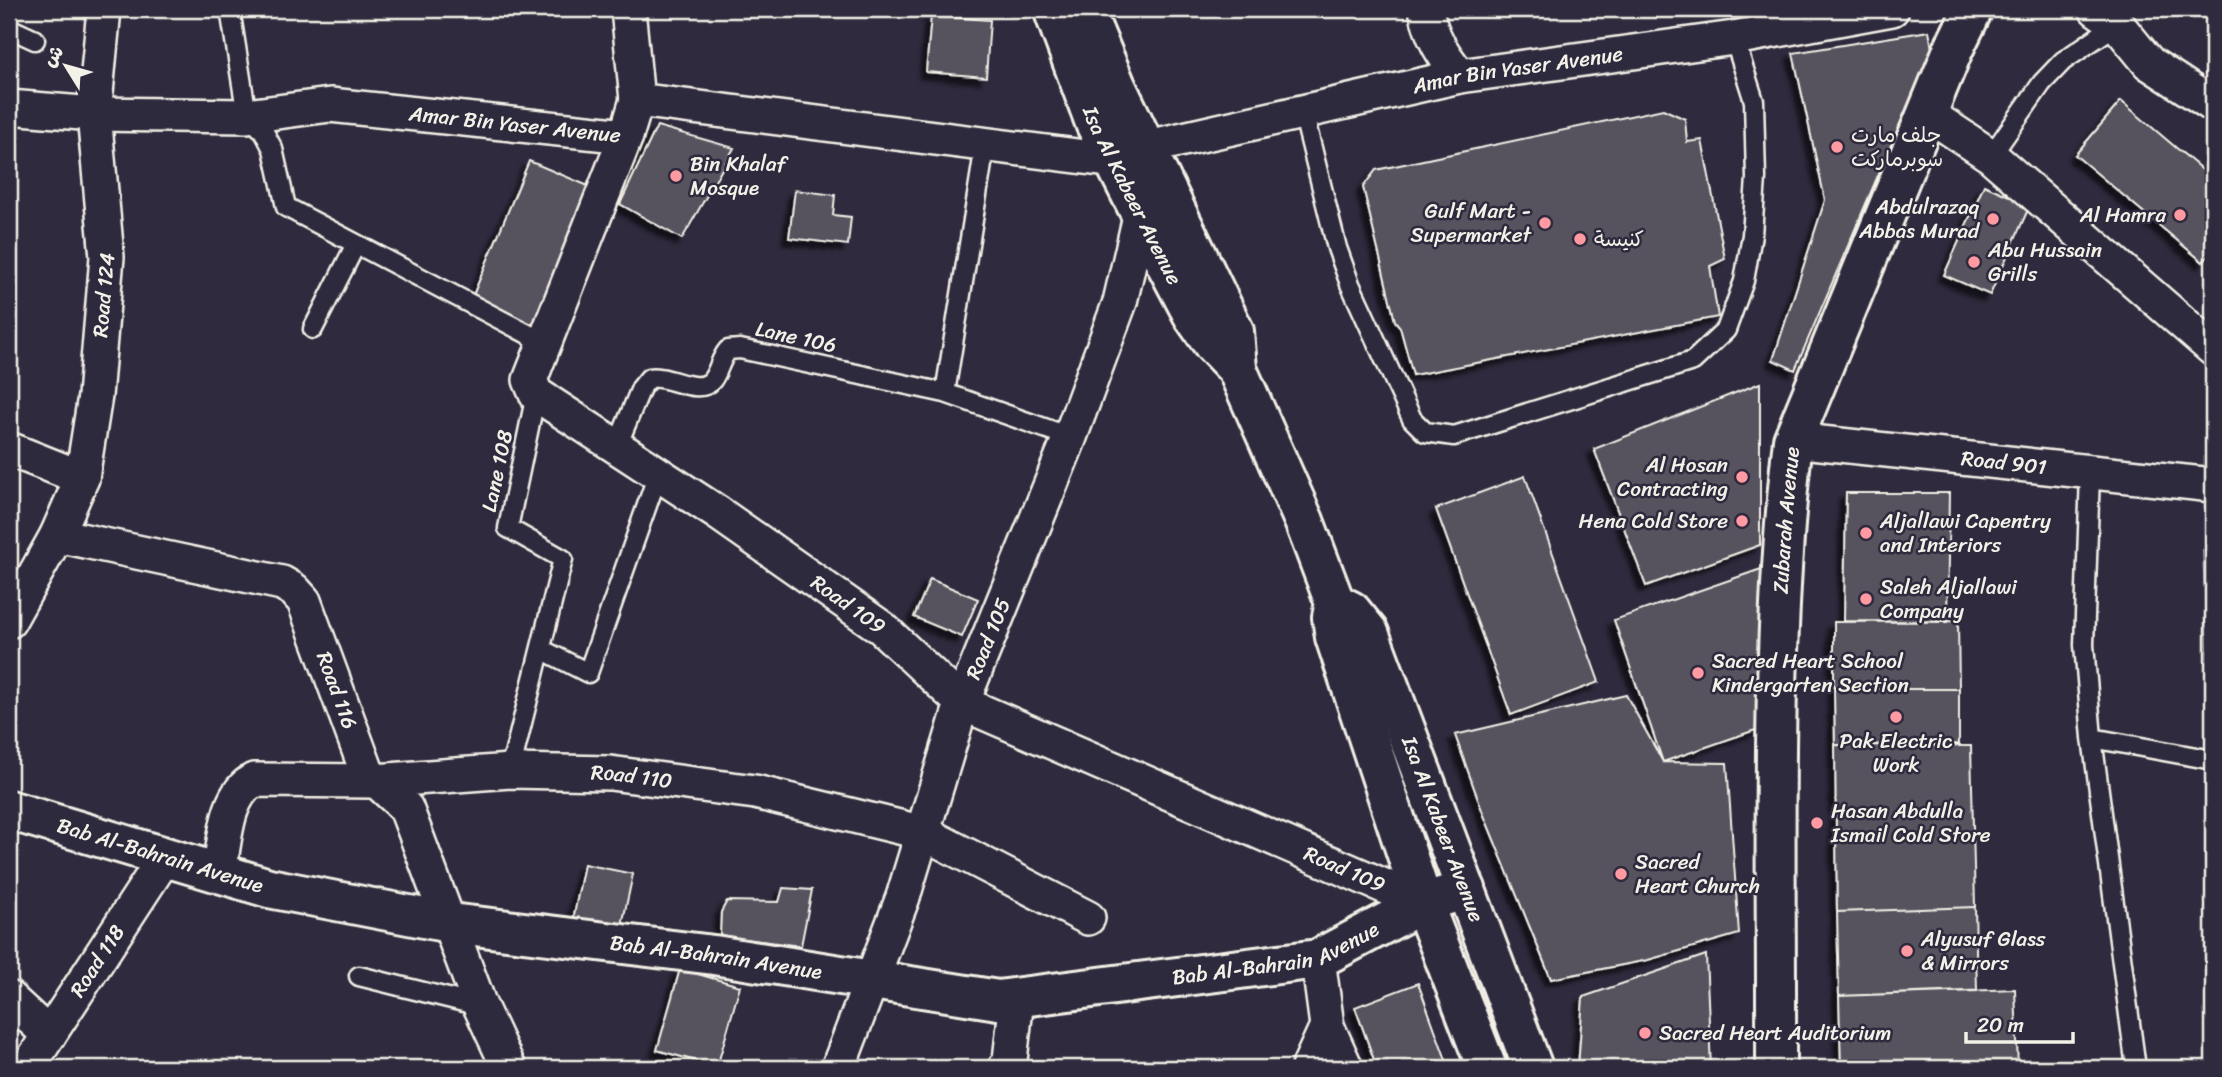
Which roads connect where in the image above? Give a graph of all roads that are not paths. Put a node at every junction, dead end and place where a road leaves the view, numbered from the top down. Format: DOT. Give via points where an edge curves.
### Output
graph roads {
  1 [pos="104,9"];
  2 [pos="230,9"];
  3 [pos="628,9"];
  4 [pos="1053,9"];
  5 [pos="1084,9"];
  6 [pos="1426,9"];
  7 [pos="1892,9"];
  8 [pos="1973,9"];
  9 [pos="2106,16"];
  10 [pos="9,28"];
  11 [pos="1734,38"];
  12 [pos="35,40"];
  13 [pos="1461,76"];
  14 [pos="637,100"];
  15 [pos="2213,106"];
  16 [pos="9,107"];
  17 [pos="1303,112"];
  18 [pos="94,114"];
  19 [pos="1928,114"];
  20 [pos="247,116"];
  21 [pos="626,136"];
  22 [pos="985,146"];
  23 [pos="1132,154"];
  24 [pos="1991,156"];
  25 [pos="1141,212"];
  26 [pos="356,244"];
  27 [pos="313,329"];
  28 [pos="543,342"];
  29 [pos="2213,349"];
  30 [pos="1237,369"];
  31 [pos="945,393"];
  32 [pos="536,394"];
  33 [pos="1070,437"];
  34 [pos="1793,440"];
  35 [pos="617,446"];
  36 [pos="9,449"];
  37 [pos="658,474"];
  38 [pos="2090,474"];
  39 [pos="82,478"];
  40 [pos="2213,485"];
  41 [pos="57,535"];
  42 [pos="1335,603"];
  43 [pos="9,621"];
  44 [pos="541,649"];
  45 [pos="962,703"];
  46 [pos="2092,738"];
  47 [pos="2213,760"];
  48 [pos="510,771"];
  49 [pos="374,781"];
  50 [pos="9,810"];
  51 [pos="924,832"];
  52 [pos="165,857"];
  53 [pos="219,873"];
  54 [pos="1466,889"];
  55 [pos="1423,903"];
  56 [pos="1088,918"];
  57 [pos="450,923"];
  58 [pos="1318,959"];
  59 [pos="359,976"];
  60 [pos="872,981"];
  61 [pos="9,998"];
  62 [pos="1017,999"];
  63 [pos="481,1006"];
  64 [pos="1327,1026"];
  65 [pos="49,1035"];
  66 [pos="32,1068"];
  67 [pos="509,1068"];
  68 [pos="838,1068"];
  69 [pos="1005,1068"];
  70 [pos="1308,1068"];
  71 [pos="1346,1068"];
  72 [pos="1487,1068"];
  73 [pos="1534,1068"];
  74 [pos="1776,1068"];
  75 [pos="2136,1068"];
  1 -- 18 [label="street, Road 124"];
  2 -- 20 [label="lane"];
  3 -- 14 [label="street"];
  4 -- 23 [label="street, Isa Al Kabeer Avenue" via="1095,123"];
  5 -- 23 [label="street, Isa Al Kabeer Avenue" via="1116,86"];
  6 -- 13 [label="street" via="1440,51"];
  7 -- 11 [label="street, Amar Bin Yaser Avenue"];
  8 -- 19 [label="street, Zubarah Avenue"];
  9 -- 15 [label="street" via="2149,63"];
  9 -- 24 [label="lane" via="2042,83"];
  10 -- 12 [label="lane"];
  11 -- 13 [label="street, Amar Bin Yaser Avenue"];
  11 -- 17 [label="lane" via="1754,101 1755,178 1744,281 1726,330 1693,361 1454,436 1425,432 1412,419 1337,248"];
  13 -- 17 [label="street, Amar Bin Yaser Avenue"];
  14 -- 21 [label="street, Amar Bin Yaser Avenue"];
  14 -- 22 [label="street, Amar Bin Yaser Avenue"];
  16 -- 18 [label="street, Amar Bin Yaser Avenue"];
  17 -- 23 [label="street, Amar Bin Yaser Avenue"];
  18 -- 20 [label="street, Amar Bin Yaser Avenue"];
  18 -- 39 [label="street, Road 124" via="107,257 95,396"];
  19 -- 24 [label="street"];
  19 -- 34 [label="street, Zubarah Avenue"];
  20 -- 21 [label="street, Amar Bin Yaser Avenue" via="330,105"];
  20 -- 26 [label="lane" via="263,130 273,149 286,207"];
  21 -- 28 [label="street"];
  22 -- 23 [label="street, Amar Bin Yaser Avenue"];
  22 -- 31 [label="lane"];
  23 -- 25 [label="street, Isa Al Kabeer Avenue"];
  23 -- 30 [label="street, Isa Al Kabeer Avenue" via="1223,304 1234,331"];
  24 -- 29 [label="street"];
  25 -- 30 [label="street, Isa Al Kabeer Avenue" via="1194,317"];
  25 -- 33 [label="street, Road 105" via="1120,302"];
  26 -- 27 [label="lane"];
  26 -- 28 [label="lane"];
  28 -- 32 [label="street" via="530,380"];
  30 -- 42 [label="street, Isa Al Kabeer Avenue"];
  31 -- 33 [label="lane, Lane 106"];
  31 -- 35 [label="lane, Lane 106" via="728,350 705,386 696,388 661,376 649,378"];
  32 -- 35 [label="street, Road 109"];
  32 -- 44 [label="lane, Lane 108" via="508,528 563,559"];
  33 -- 45 [label="street, Road 105"];
  34 -- 38 [label="street, Road 901"];
  34 -- 74 [label="street, Zubarah Avenue" via="1777,664"];
  35 -- 37 [label="street, Road 109"];
  36 -- 39 [label="street"];
  37 -- 44 [label="lane" via="588,673"];
  37 -- 45 [label="street, Road 109" via="882,628"];
  38 -- 40 [label="street, Road 901"];
  38 -- 46 [label="lane" via="2084,645"];
  39 -- 41 [label="street, Road 124"];
  41 -- 43 [label="street, Road 124"];
  41 -- 49 [label="street, Road 116" via="282,583 294,590 303,601"];
  42 -- 54 [label="street, Isa Al Kabeer Avenue" via="1351,611 1369,633"];
  42 -- 55 [label="street, Isa Al Kabeer Avenue" via="1335,637"];
  44 -- 48 [label="lane, Lane 108"];
  45 -- 51 [label="street, Road 105"];
  45 -- 55 [label="street, Road 109"];
  46 -- 47 [label="lane"];
  46 -- 75 [label="lane"];
  48 -- 49 [label="street, Road 110"];
  48 -- 51 [label="street, Road 110" via="610,773 755,792"];
  49 -- 53 [label="street, Road 110" via="254,780 241,786"];
  49 -- 57 [label="street, Road 116" via="406,808"];
  50 -- 52 [label="street, Bab Al-Bahrain Avenue"];
  51 -- 56 [label="street, Road 110"];
  51 -- 60 [label="street, Road 105"];
  52 -- 53 [label="street, Bab Al-Bahrain Avenue"];
  52 -- 65 [label="street, Road 118"];
  53 -- 57 [label="street, Bab Al-Bahrain Avenue" via="269,888"];
  54 -- 55 [label="street, Bab Al-Bahrain Avenue"];
  54 -- 73 [label="street, Isa Al Kabeer Avenue"];
  55 -- 58 [label="street, Bab Al-Bahrain Avenue"];
  55 -- 72 [label="street, Isa Al Kabeer Avenue"];
  57 -- 60 [label="street, Bab Al-Bahrain Avenue" via="714,955"];
  57 -- 63 [label="street, Road 116"];
  58 -- 62 [label="street, Bab Al-Bahrain Avenue"];
  58 -- 64 [label="street"];
  59 -- 63 [label="lane"];
  60 -- 62 [label="street, Bab Al-Bahrain Avenue"];
  60 -- 68 [label="street, Road 105"];
  61 -- 65 [label="street"];
  62 -- 69 [label="street" via="1010,1060"];
  63 -- 67 [label="street, Road 116"];
  64 -- 70 [label="street"];
  64 -- 71 [label="street"];
  65 -- 66 [label="street, Road 118"];
}
